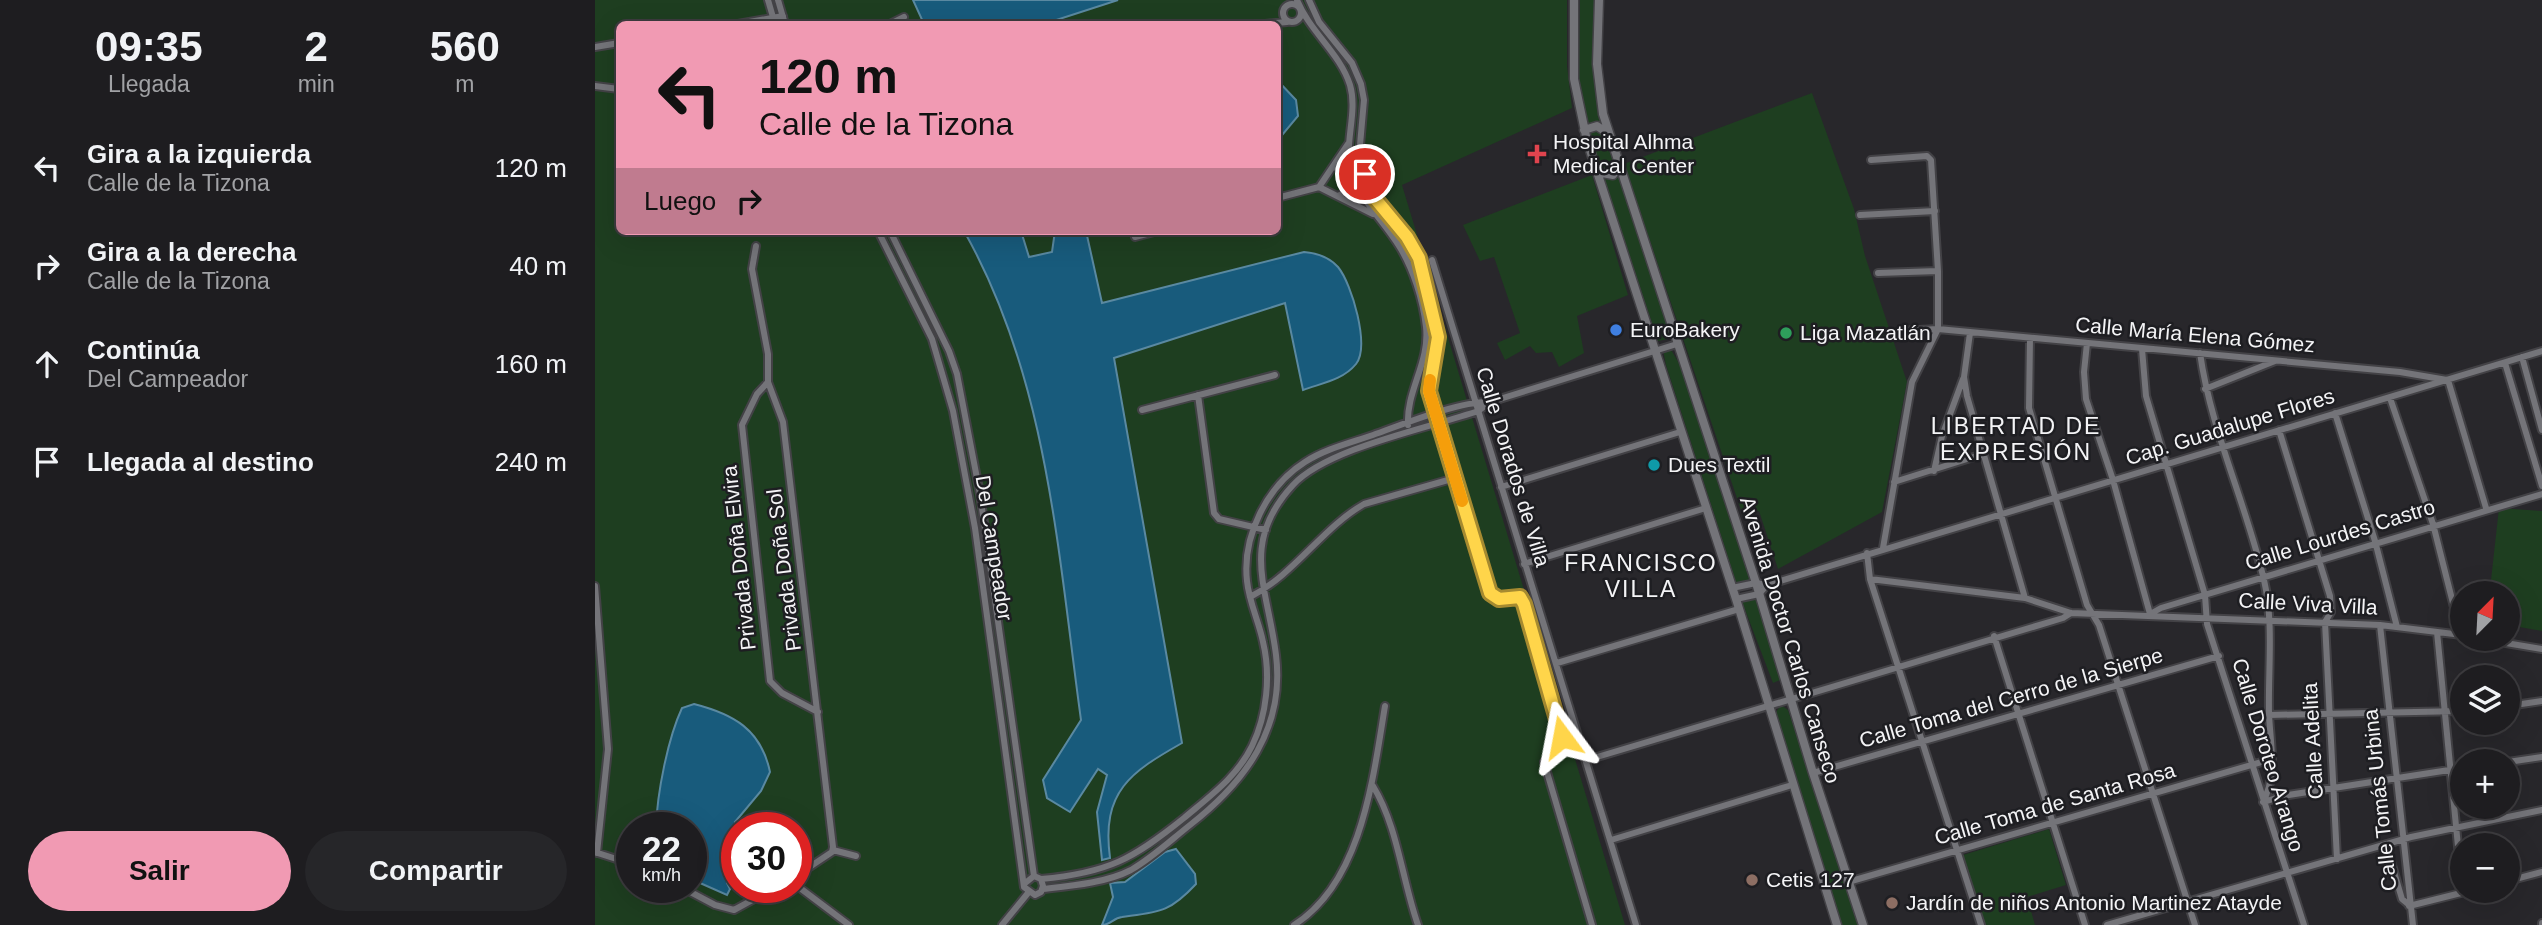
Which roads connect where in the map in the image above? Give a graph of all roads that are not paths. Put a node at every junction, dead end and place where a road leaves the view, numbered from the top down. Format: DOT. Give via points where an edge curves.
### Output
graph roads {
  1 [pos="768,0"];
  2 [pos="778,0"];
  3 [pos="1307,0"];
  4 [pos="1574,0"];
  5 [pos="1599,0"];
  6 [pos="1286,6"];
  7 [pos="1299,7"];
  8 [pos="1314,13"];
  9 [pos="783,16"];
  10 [pos="904,17"];
  11 [pos="774,21"];
  12 [pos="776,21"];
  13 [pos="784,21"];
  14 [pos="896,21"];
  15 [pos="1276,21"];
  16 [pos="1281,22"];
  17 [pos="1291,22"];
  18 [pos="1314,32"];
  19 [pos="616,44"];
  20 [pos="595,47"];
  21 [pos="595,86"];
  22 [pos="616,89"];
  23 [pos="1584,130"];
  24 [pos="1609,134"];
  25 [pos="1349,143"];
  26 [pos="1871,160"];
  27 [pos="1362,163"];
  28 [pos="1619,165"];
  29 [pos="1333,167"];
  30 [pos="1350,170"];
  31 [pos="1597,172"];
  32 [pos="1356,178"];
  33 [pos="1368,185"];
  34 [pos="1319,187"];
  35 [pos="1336,196"];
  36 [pos="1281,197"];
  37 [pos="1935,211"];
  38 [pos="1860,215"];
  39 [pos="1375,216"];
  40 [pos="881,235"];
  41 [pos="892,235"];
  42 [pos="1143,235"];
  43 [pos="1135,237"];
  44 [pos="757,246"];
  45 [pos="1432,260"];
  46 [pos="1938,271"];
  47 [pos="1878,274"];
  48 [pos="1938,329"];
  49 [pos="1900,331"];
  50 [pos="1970,333"];
  51 [pos="2029,338"];
  52 [pos="2087,343"];
  53 [pos="1677,344"];
  54 [pos="2142,349"];
  55 [pos="1654,350"];
  56 [pos="2542,351"];
  57 [pos="2200,353"];
  58 [pos="2522,357"];
  59 [pos="2276,360"];
  60 [pos="2505,363"];
  61 [pos="1275,374"];
  62 [pos="1963,377"];
  63 [pos="2448,380"];
  64 [pos="768,382"];
  65 [pos="1418,382"];
  66 [pos="1430,383"];
  67 [pos="2205,388"];
  68 [pos="1198,395"];
  69 [pos="2390,398"];
  70 [pos="1475,401"];
  71 [pos="1490,402"];
  72 [pos="1142,410"];
  73 [pos="1478,411"];
  74 [pos="2335,413"];
  75 [pos="1437,415"];
  76 [pos="1408,423"];
  77 [pos="1440,424"];
  78 [pos="2279,430"];
  79 [pos="2542,430"];
  80 [pos="1680,432"];
  81 [pos="1409,434"];
  82 [pos="2223,446"];
  83 [pos="1983,454"];
  84 [pos="2167,464"];
  85 [pos="1934,471"];
  86 [pos="1455,478"];
  87 [pos="2113,480"];
  88 [pos="1894,482"];
  89 [pos="2542,486"];
  90 [pos="1501,487"];
  91 [pos="2542,494"];
  92 [pos="2056,498"];
  93 [pos="1706,508"];
  94 [pos="2486,508"];
  95 [pos="2002,514"];
  96 [pos="2433,524"];
  97 [pos="1254,526"];
  98 [pos="985,527"];
  99 [pos="975,528"];
  100 [pos="1266,530"];
  101 [pos="2375,541"];
  102 [pos="1883,548"];
  103 [pos="1867,553"];
  104 [pos="2320,559"];
  105 [pos="1524,564"];
  106 [pos="2263,578"];
  107 [pos="1870,579"];
  108 [pos="1756,583"];
  109 [pos="1767,585"];
  110 [pos="595,586"];
  111 [pos="1733,588"];
  112 [pos="2450,589"];
  113 [pos="1262,591"];
  114 [pos="1759,594"];
  115 [pos="2205,595"];
  116 [pos="1250,597"];
  117 [pos="2025,598"];
  118 [pos="1736,599"];
  119 [pos="1739,609"];
  120 [pos="2071,613"];
  121 [pos="2092,613"];
  122 [pos="2150,614"];
  123 [pos="2206,616"];
  124 [pos="2269,620"];
  125 [pos="2325,622"];
  126 [pos="2380,625"];
  127 [pos="2397,626"];
  128 [pos="2437,632"];
  129 [pos="2450,634"];
  130 [pos="1994,636"];
  131 [pos="990,639"];
  132 [pos="1001,639"];
  133 [pos="2520,645"];
  134 [pos="2542,649"];
  135 [pos="2219,656"];
  136 [pos="1557,663"];
  137 [pos="1898,666"];
  138 [pos="2119,685"];
  139 [pos="1791,698"];
  140 [pos="2542,701"];
  141 [pos="2520,704"];
  142 [pos="1769,705"];
  143 [pos="1385,706"];
  144 [pos="818,712"];
  145 [pos="2450,712"];
  146 [pos="2328,713"];
  147 [pos="2445,713"];
  148 [pos="2018,714"];
  149 [pos="2389,714"];
  150 [pos="2269,715"];
  151 [pos="1258,731"];
  152 [pos="1266,734"];
  153 [pos="1922,741"];
  154 [pos="1017,750"];
  155 [pos="1006,752"];
  156 [pos="2542,757"];
  157 [pos="1587,760"];
  158 [pos="2272,760"];
  159 [pos="2450,760"];
  160 [pos="2520,760"];
  161 [pos="2251,765"];
  162 [pos="2450,770"];
  163 [pos="1813,773"];
  164 [pos="2396,779"];
  165 [pos="1792,785"];
  166 [pos="1373,786"];
  167 [pos="2332,790"];
  168 [pos="2153,794"];
  169 [pos="2263,802"];
  170 [pos="2542,810"];
  171 [pos="2456,819"];
  172 [pos="2053,823"];
  173 [pos="2457,828"];
  174 [pos="2458,833"];
  175 [pos="1611,840"];
  176 [pos="2402,840"];
  177 [pos="2386,845"];
  178 [pos="832,850"];
  179 [pos="1957,850"];
  180 [pos="596,852"];
  181 [pos="856,856"];
  182 [pos="616,859"];
  183 [pos="2337,859"];
  184 [pos="812,864"];
  185 [pos="2542,872"];
  186 [pos="2287,873"];
  187 [pos="1038,877"];
  188 [pos="2520,878"];
  189 [pos="1848,882"];
  190 [pos="1024,884"];
  191 [pos="1043,889"];
  192 [pos="1028,893"];
  193 [pos="2450,894"];
  194 [pos="812,897"];
  195 [pos="707,901"];
  196 [pos="2187,902"];
  197 [pos="747,903"];
  198 [pos="2409,906"];
  199 [pos="849,925"];
  200 [pos="1002,925"];
  201 [pos="1294,925"];
  202 [pos="1417,925"];
  203 [pos="1592,925"];
  204 [pos="1636,925"];
  205 [pos="1837,925"];
  206 [pos="1863,925"];
  207 [pos="1981,925"];
  208 [pos="2085,925"];
  209 [pos="2107,925"];
  210 [pos="2195,925"];
  211 [pos="2304,925"];
  212 [pos="2413,925"];
  1 -- 11 [label="street"];
  2 -- 9 [label="street"];
  3 -- 7 [label="street"];
  3 -- 8 [label="street"];
  4 -- 23 [label="main road, Avenida Doctor Carlos Canseco" via="1573,63"];
  5 -- 24 [label="main road, Avenida Doctor Carlos Canseco" via="1597,64"];
  6 -- 7 [label="street"];
  6 -- 15 [label="street"];
  6 -- 17 [label="street" via="1284,18"];
  7 -- 8 [label="street"];
  7 -- 17 [label="street" via="1300,18"];
  7 -- 18 [label="street"];
  8 -- 27 [label="street" via="1347,55 1361,85"];
  9 -- 12 [label="street"];
  9 -- 13 [label="street"];
  10 -- 14 [label="street"];
  16 -- 17 [label="street"];
  17 -- 18 [label="street"];
  18 -- 25 [label="street" via="1338,60 1350,87"];
  19 -- 20 [label="street"];
  21 -- 22 [label="street"];
  23 -- 24 [label="main road" via="1597,126"];
  23 -- 31 [label="main road, Avenida Doctor Carlos Canseco"];
  24 -- 28 [label="main road, Avenida Doctor Carlos Canseco"];
  25 -- 29 [label="street"];
  25 -- 30 [label="street"];
  26 -- 37 [label="street" via="1930,158"];
  27 -- 32 [label="street"];
  27 -- 33 [label="street"];
  28 -- 31 [label="main road" via="1608,176"];
  28 -- 53 [label="main road, Avenida Doctor Carlos Canseco"];
  29 -- 30 [label="street"];
  29 -- 34 [label="street"];
  30 -- 32 [label="street"];
  31 -- 55 [label="main road, Avenida Doctor Carlos Canseco"];
  32 -- 33 [label="street"];
  32 -- 35 [label="street" via="1346,194"];
  32 -- 39 [label="street"];
  33 -- 66 [label="street" via="1419,258 1438,337"];
  34 -- 35 [label="street"];
  34 -- 36 [label="street"];
  35 -- 39 [label="street"];
  37 -- 38 [label="street"];
  37 -- 46 [label="street"];
  39 -- 65 [label="street" via="1410,266 1423,313 1426,345"];
  40 -- 99 [label="street, Del Campeador" via="942,364"];
  41 -- 98 [label="street, Del Campeador" via="949,351"];
  42 -- 43 [label="street"];
  44 -- 64 [label="street, Privada Doña Sol" via="751,269 768,354"];
  45 -- 70 [label="street, Calle Dorados de Villa"];
  46 -- 47 [label="street"];
  46 -- 48 [label="street"];
  48 -- 49 [label="street, Calle María Elena Gómez"];
  48 -- 50 [label="street, Calle María Elena Gómez"];
  48 -- 88 [label="street" via="1912,382"];
  50 -- 51 [label="street, Calle María Elena Gómez"];
  50 -- 62 [label="street"];
  51 -- 52 [label="street, Calle María Elena Gómez"];
  51 -- 92 [label="street" via="2029,408"];
  52 -- 54 [label="street, Calle María Elena Gómez"];
  52 -- 87 [label="street" via="2084,387"];
  53 -- 55 [label="street"];
  53 -- 108 [label="main road, Avenida Doctor Carlos Canseco"];
  54 -- 57 [label="street, Calle María Elena Gómez"];
  54 -- 84 [label="street, Calle Doroteo Arango" via="2146,396"];
  55 -- 71 [label="street"];
  55 -- 80 [label="main road, Avenida Doctor Carlos Canseco"];
  56 -- 58 [label="street, Cap. Guadalupe Flores"];
  57 -- 59 [label="street, Calle María Elena Gómez"];
  57 -- 67 [label="street"];
  58 -- 60 [label="street, Cap. Guadalupe Flores"];
  58 -- 79 [label="street"];
  59 -- 63 [label="street, Calle María Elena Gómez"];
  59 -- 67 [label="street"];
  60 -- 63 [label="street, Cap. Guadalupe Flores"];
  60 -- 89 [label="street"];
  61 -- 68 [label="street"];
  62 -- 83 [label="street"];
  62 -- 85 [label="street"];
  63 -- 69 [label="street, Cap. Guadalupe Flores"];
  63 -- 94 [label="street"];
  64 -- 144 [label="street, Privada Doña Sol" via="783,422"];
  64 -- 144 [label="street, Privada Doña Elvira" via="742,425 771,681 782,693"];
  65 -- 66 [label="street"];
  65 -- 76 [label="street"];
  66 -- 75 [label="street"];
  67 -- 82 [label="street"];
  68 -- 72 [label="street"];
  68 -- 97 [label="street" via="1214,513 1219,519"];
  69 -- 74 [label="street, Cap. Guadalupe Flores"];
  69 -- 96 [label="street"];
  70 -- 71 [label="street"];
  70 -- 73 [label="street, Calle Dorados de Villa"];
  70 -- 75 [label="street"];
  71 -- 73 [label="street"];
  73 -- 77 [label="street"];
  73 -- 90 [label="street, Calle Dorados de Villa"];
  74 -- 78 [label="street, Cap. Guadalupe Flores"];
  74 -- 101 [label="street"];
  75 -- 76 [label="street"];
  75 -- 77 [label="street"];
  76 -- 81 [label="street"];
  76 -- 97 [label="street" via="1303,463 1276,489"];
  77 -- 81 [label="street"];
  77 -- 86 [label="street"];
  78 -- 82 [label="street, Cap. Guadalupe Flores"];
  78 -- 104 [label="street, Calle Adelita"];
  80 -- 90 [label="street"];
  80 -- 93 [label="main road, Avenida Doctor Carlos Canseco"];
  81 -- 100 [label="street" via="1308,472 1284,496"];
  82 -- 84 [label="street, Cap. Guadalupe Flores"];
  82 -- 106 [label="street"];
  83 -- 85 [label="street"];
  83 -- 95 [label="street"];
  84 -- 87 [label="street, Cap. Guadalupe Flores"];
  84 -- 115 [label="street, Calle Doroteo Arango"];
  85 -- 88 [label="street"];
  86 -- 113 [label="street" via="1364,504"];
  86 -- 203 [label="street" via="1490,593 1499,599 1520,597 1524,604 1562,730 1559,744 1544,762"];
  87 -- 92 [label="street, Cap. Guadalupe Flores"];
  87 -- 122 [label="street"];
  88 -- 102 [label="street"];
  90 -- 105 [label="street, Calle Dorados de Villa"];
  91 -- 94 [label="street, Calle Lourdes Castro"];
  92 -- 95 [label="street, Cap. Guadalupe Flores"];
  92 -- 121 [label="street"];
  93 -- 105 [label="street"];
  93 -- 111 [label="main road, Avenida Doctor Carlos Canseco"];
  94 -- 96 [label="street, Calle Lourdes Castro"];
  95 -- 102 [label="street, Cap. Guadalupe Flores"];
  95 -- 117 [label="street"];
  96 -- 101 [label="street, Calle Lourdes Castro"];
  96 -- 112 [label="street"];
  97 -- 100 [label="street"];
  97 -- 116 [label="street" via="1246,564"];
  98 -- 99 [label="street"];
  98 -- 132 [label="street, Del Campeador"];
  99 -- 131 [label="street, Del Campeador"];
  100 -- 113 [label="street" via="1259,558"];
  101 -- 104 [label="street, Calle Lourdes Castro"];
  101 -- 127 [label="street"];
  102 -- 103 [label="street, Cap. Guadalupe Flores"];
  103 -- 107 [label="street"];
  103 -- 109 [label="street, Cap. Guadalupe Flores"];
  104 -- 106 [label="street, Calle Lourdes Castro"];
  104 -- 125 [label="street, Calle Adelita" via="2330,596 2331,612"];
  105 -- 136 [label="street, Calle Dorados de Villa"];
  106 -- 115 [label="street, Calle Lourdes Castro"];
  106 -- 124 [label="street"];
  107 -- 117 [label="street"];
  107 -- 137 [label="street"];
  108 -- 109 [label="street, Cap. Guadalupe Flores"];
  108 -- 111 [label="street"];
  108 -- 114 [label="main road, Avenida Doctor Carlos Canseco"];
  109 -- 114 [label="street"];
  110 -- 180 [label="street" via="608,749"];
  111 -- 118 [label="main road, Avenida Doctor Carlos Canseco"];
  113 -- 116 [label="street"];
  113 -- 152 [label="street" via="1277,670"];
  114 -- 118 [label="street"];
  114 -- 139 [label="main road, Avenida Doctor Carlos Canseco"];
  115 -- 122 [label="street, Calle Lourdes Castro"];
  115 -- 123 [label="street, Calle Doroteo Arango"];
  116 -- 151 [label="street" via="1264,644 1267,674"];
  117 -- 120 [label="street"];
  118 -- 119 [label="main road, Avenida Doctor Carlos Canseco"];
  119 -- 136 [label="street"];
  119 -- 142 [label="main road, Avenida Doctor Carlos Canseco"];
  120 -- 121 [label="street, Calle Viva Villa"];
  120 -- 130 [label="street"];
  121 -- 122 [label="street, Calle Viva Villa"];
  121 -- 138 [label="street"];
  122 -- 123 [label="street, Calle Viva Villa"];
  123 -- 124 [label="street, Calle Viva Villa"];
  123 -- 135 [label="street, Calle Doroteo Arango"];
  124 -- 125 [label="street, Calle Viva Villa"];
  124 -- 150 [label="street"];
  125 -- 126 [label="street, Calle Viva Villa"];
  125 -- 146 [label="street, Calle Adelita"];
  126 -- 127 [label="street, Calle Viva Villa"];
  126 -- 149 [label="street, Calle Tomás Urbina"];
  127 -- 128 [label="street, Calle Viva Villa"];
  128 -- 129 [label="street, Calle Viva Villa"];
  128 -- 147 [label="street"];
  130 -- 137 [label="street"];
  130 -- 148 [label="street"];
  131 -- 132 [label="street"];
  131 -- 155 [label="street, Del Campeador"];
  132 -- 154 [label="street, Del Campeador"];
  133 -- 134 [label="street"];
  135 -- 138 [label="street, Calle Toma del Cerro de la Sierpe"];
  135 -- 161 [label="street, Calle Doroteo Arango"];
  136 -- 157 [label="street, Calle Dorados de Villa"];
  137 -- 139 [label="street"];
  137 -- 153 [label="street"];
  138 -- 148 [label="street, Calle Toma del Cerro de la Sierpe"];
  138 -- 168 [label="street"];
  139 -- 142 [label="street"];
  139 -- 163 [label="main road, Avenida Doctor Carlos Canseco"];
  140 -- 141 [label="street"];
  142 -- 157 [label="street"];
  142 -- 165 [label="main road, Avenida Doctor Carlos Canseco"];
  143 -- 166 [label="street"];
  144 -- 178 [label="street, Privada Doña Sol"];
  145 -- 147 [label="street"];
  146 -- 149 [label="street"];
  146 -- 150 [label="street"];
  146 -- 167 [label="street, Calle Adelita"];
  147 -- 149 [label="street"];
  147 -- 159 [label="street"];
  148 -- 153 [label="street, Calle Toma del Cerro de la Sierpe"];
  148 -- 172 [label="street"];
  149 -- 164 [label="street, Calle Tomás Urbina"];
  150 -- 158 [label="street"];
  151 -- 152 [label="street"];
  151 -- 187 [label="street" via="1243,762 1223,786 1145,849 1114,865"];
  152 -- 191 [label="street" via="1231,790 1130,871"];
  153 -- 163 [label="street, Calle Toma del Cerro de la Sierpe"];
  153 -- 179 [label="street"];
  154 -- 155 [label="street"];
  154 -- 187 [label="street, Del Campeador"];
  155 -- 190 [label="street, Del Campeador"];
  156 -- 160 [label="street"];
  157 -- 175 [label="street, Calle Dorados de Villa"];
  158 -- 161 [label="street, Calle Toma de Santa Rosa"];
  158 -- 169 [label="street" via="2270,789"];
  161 -- 168 [label="street, Calle Toma de Santa Rosa"];
  161 -- 169 [label="street, Calle Doroteo Arango"];
  162 -- 164 [label="street"];
  163 -- 189 [label="main road, Avenida Doctor Carlos Canseco"];
  164 -- 167 [label="street"];
  164 -- 176 [label="street, Calle Tomás Urbina"];
  165 -- 175 [label="street"];
  165 -- 205 [label="main road, Avenida Doctor Carlos Canseco"];
  166 -- 201 [label="street" via="1343,871 1325,898"];
  166 -- 202 [label="street" via="1388,815"];
  167 -- 169 [label="street"];
  167 -- 183 [label="street, Calle Adelita"];
  168 -- 172 [label="street, Calle Toma de Santa Rosa"];
  168 -- 196 [label="street"];
  169 -- 186 [label="street, Calle Doroteo Arango"];
  170 -- 173 [label="street"];
  171 -- 173 [label="street"];
  172 -- 179 [label="street, Calle Toma de Santa Rosa"];
  172 -- 208 [label="street"];
  173 -- 174 [label="street"];
  173 -- 176 [label="street"];
  175 -- 204 [label="street, Calle Dorados de Villa"];
  176 -- 177 [label="street"];
  176 -- 198 [label="street, Calle Tomás Urbina"];
  177 -- 183 [label="street"];
  177 -- 198 [label="street, Calle Tomás Urbina" via="2402,899"];
  178 -- 181 [label="street"];
  178 -- 184 [label="street"];
  179 -- 189 [label="street, Calle Toma de Santa Rosa"];
  179 -- 207 [label="street"];
  180 -- 182 [label="street"];
  183 -- 186 [label="street"];
  185 -- 188 [label="street"];
  186 -- 196 [label="street"];
  186 -- 211 [label="street, Calle Doroteo Arango"];
  187 -- 190 [label="street"];
  187 -- 191 [label="street, Del Campeador"];
  189 -- 206 [label="main road, Avenida Doctor Carlos Canseco"];
  190 -- 192 [label="street, Del Campeador"];
  191 -- 192 [label="street" via="1038,894"];
  192 -- 200 [label="street"];
  193 -- 198 [label="street"];
  194 -- 199 [label="street"];
  195 -- 197 [label="street" via="734,910"];
  196 -- 209 [label="street"];
  196 -- 210 [label="street"];
  198 -- 212 [label="street"];
}
